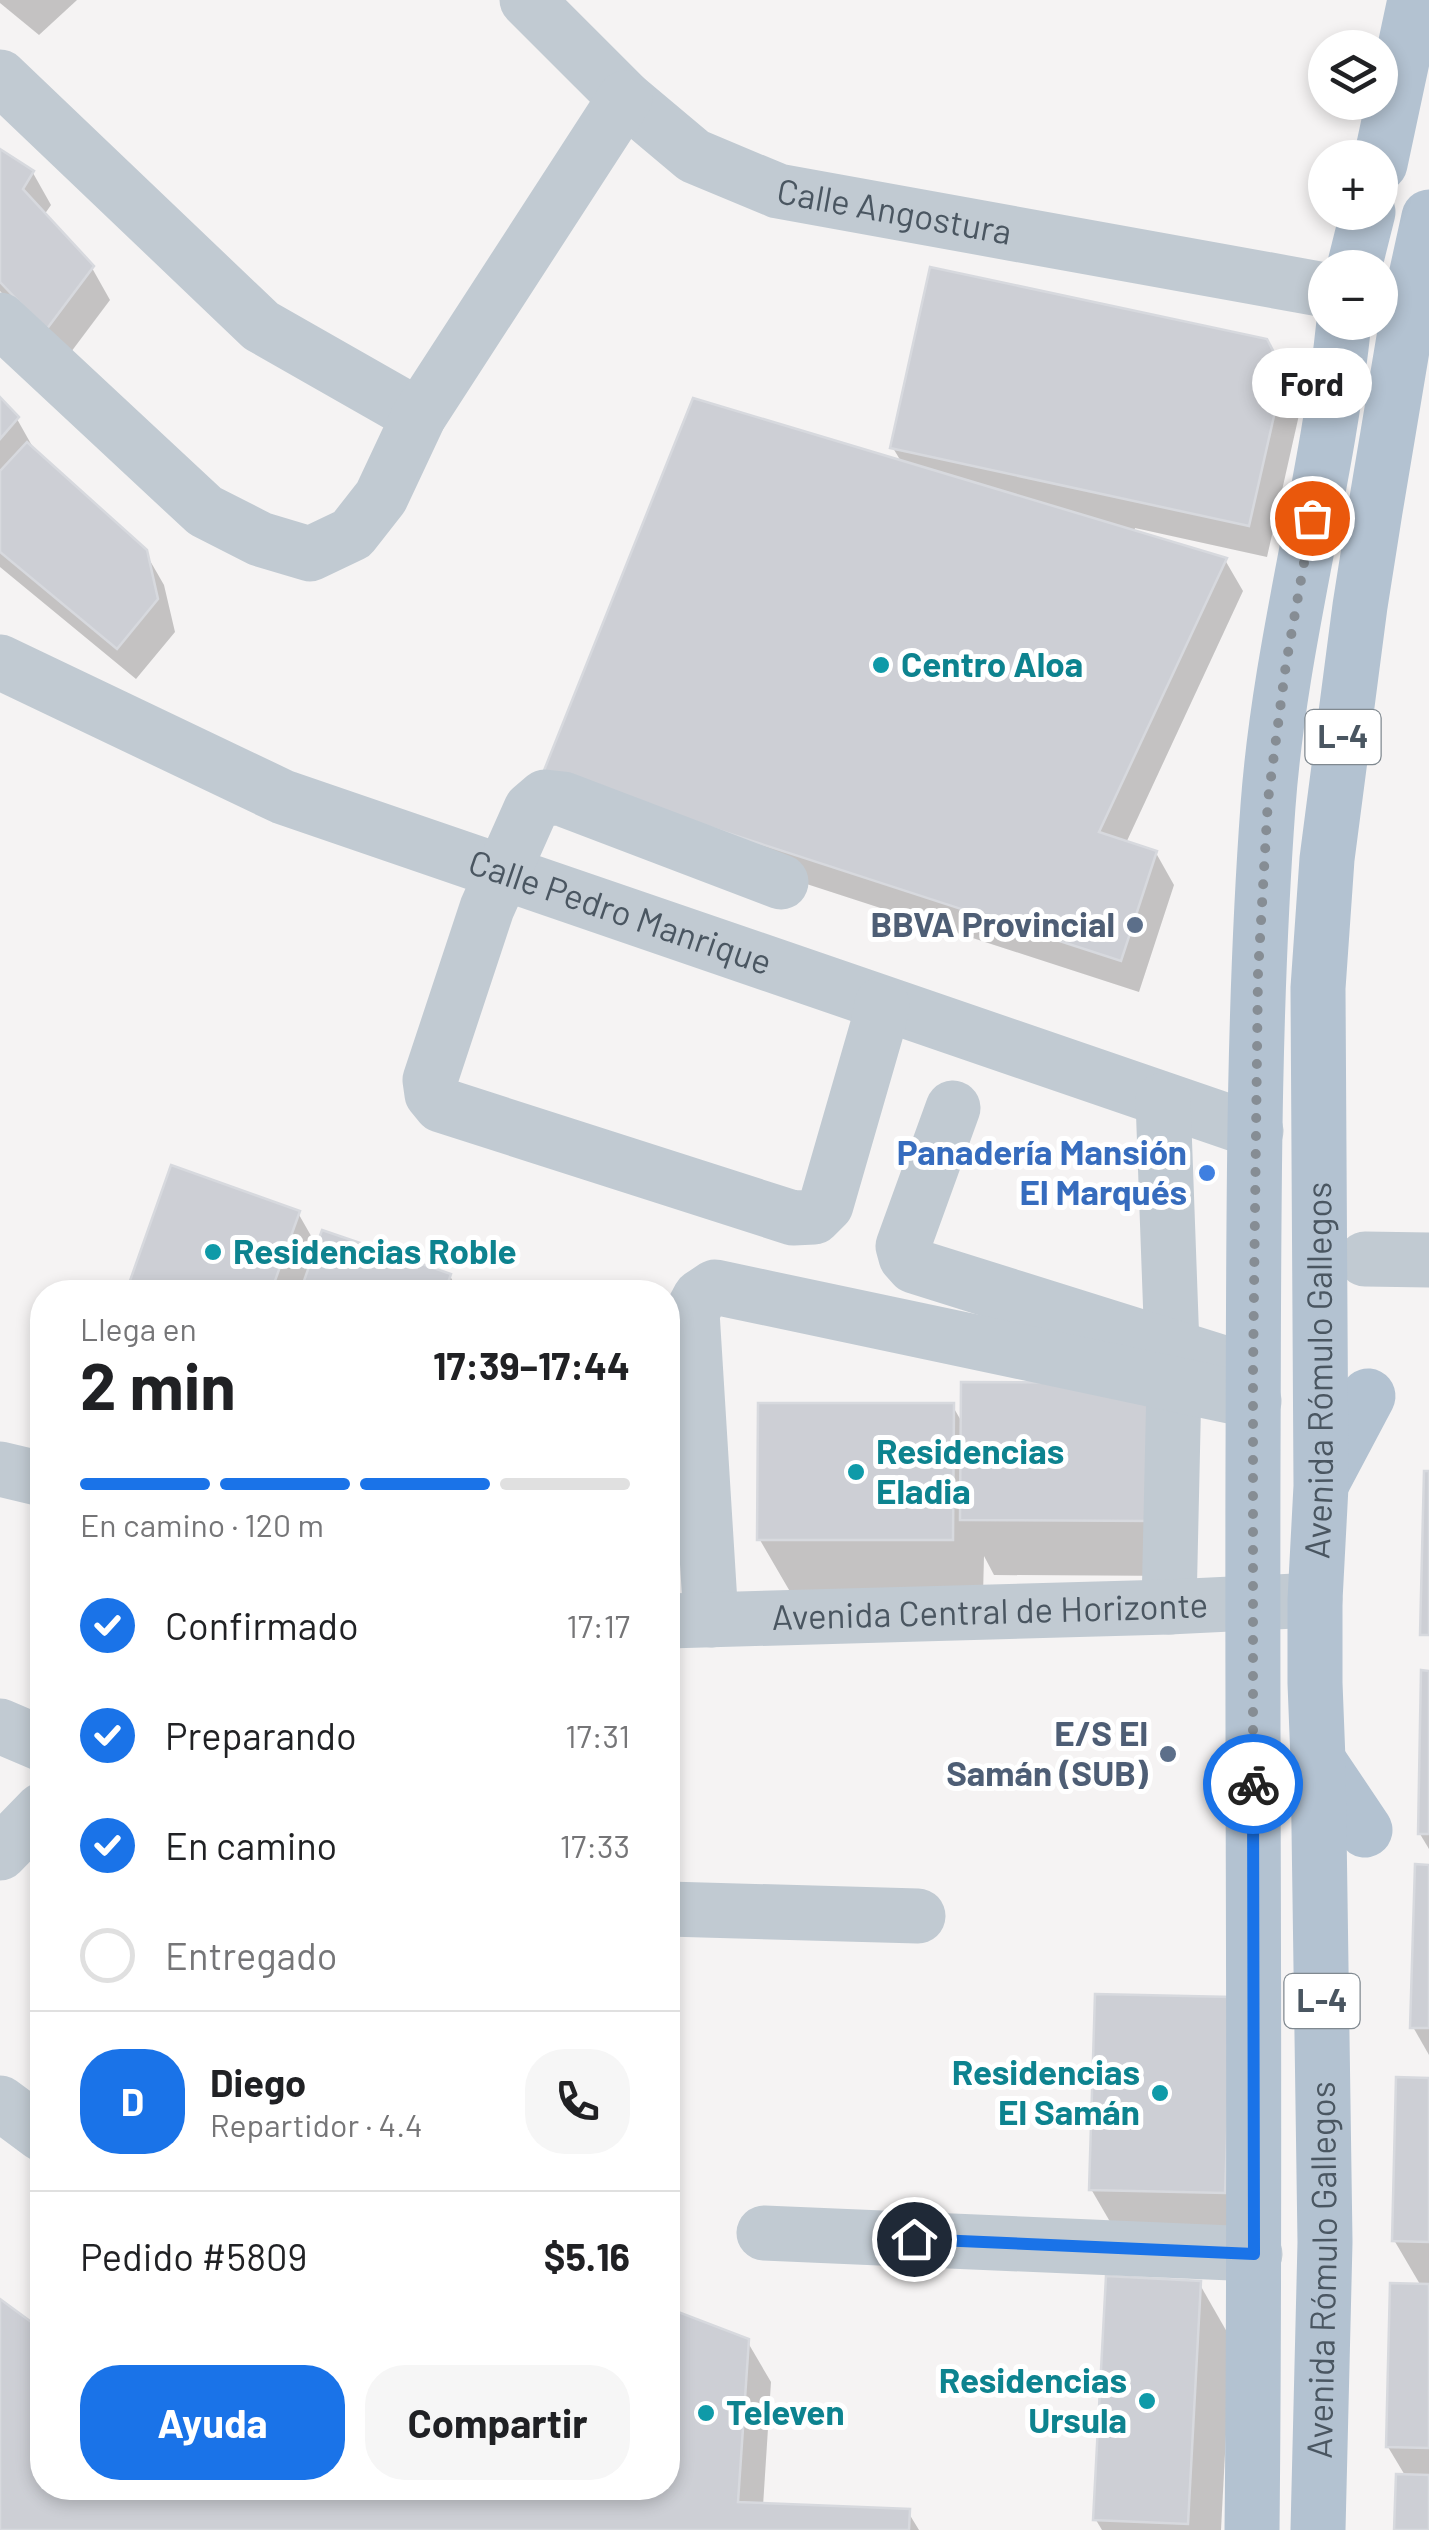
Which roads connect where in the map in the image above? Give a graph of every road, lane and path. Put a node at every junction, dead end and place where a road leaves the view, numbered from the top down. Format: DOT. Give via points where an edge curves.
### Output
graph roads {
  1 [pos="527,0"];
  2 [pos="1415,0"];
  3 [pos="0,77"];
  4 [pos="625,98"];
  5 [pos="1385,140"];
  6 [pos="1429,217"];
  7 [pos="1308,287"];
  8 [pos="1398,296"];
  9 [pos="0,320"];
  10 [pos="1342,340"];
  11 [pos="1391,340"];
  12 [pos="419,416"];
  13 [pos="1402,573"];
  14 [pos="1360,606"];
  15 [pos="0,662"];
  16 [pos="502,874"];
  17 [pos="781,882"];
  18 [pos="882,1004"];
  19 [pos="1163,1100"];
  20 [pos="953,1108"];
  21 [pos="1256,1131"];
  22 [pos="1429,1260"];
  23 [pos="1429,1277"];
  24 [pos="1173,1366"];
  25 [pos="1253,1386"];
  26 [pos="1368,1396"];
  27 [pos="0,1468"];
  28 [pos="30,1476"];
  29 [pos="1321,1486"];
  30 [pos="1315,1600"];
  31 [pos="1253,1602"];
  32 [pos="1168,1608"];
  33 [pos="689,1620"];
  34 [pos="0,1726"];
  35 [pos="30,1739"];
  36 [pos="1318,1760"];
  37 [pos="30,1822"];
  38 [pos="1365,1830"];
  39 [pos="0,1852"];
  40 [pos="680,1909"];
  41 [pos="918,1916"];
  42 [pos="0,2104"];
  43 [pos="30,2125"];
  44 [pos="764,2233"];
  45 [pos="1254,2254"];
  46 [pos="1252,2530"];
  47 [pos="1318,2530"];
  1 -- 4 [label="street, Calle Angostura"];
  2 -- 5 [label="main road"];
  3 -- 12 [label="street" via="261,326"];
  4 -- 7 [label="street, Calle Angostura" via="694,156 778,190"];
  4 -- 12 [label="street"];
  6 -- 8 [label="main road, Avenida Rómulo Gallegos / L-4"];
  9 -- 12 [label="street" via="205,510 260,540 310,554 352,534 381,497"];
  10 -- 21 [label="main road, Avenida Rómulo Gallegos / L-4" via="1268,800"];
  11 -- 14 [label="main road, Avenida Rómulo Gallegos / L-4"];
  13 -- 14 [label="main road"];
  14 -- 29 [label="main road, Avenida Rómulo Gallegos / L-4" via="1327,859 1318,988"];
  15 -- 16 [label="street, Calle Pedro Manrique" via="283,798"];
  16 -- 17 [label="street" via="530,809 545,797"];
  16 -- 18 [label="street, Calle Pedro Manrique"];
  16 -- 18 [label="street" via="430,1080 441,1104 793,1218 814,1217 826,1204"];
  18 -- 19 [label="street, Calle Pedro Manrique"];
  19 -- 21 [label="street, Calle Pedro Manrique"];
  19 -- 24 [label="street"];
  20 -- 24 [label="street" via="903,1246 906,1257 914,1266"];
  21 -- 25 [label="main road, Avenida Rómulo Gallegos / L-4"];
  22 -- 23 [label="street" via="1366,1268"];
  24 -- 25 [label="street"];
  24 -- 32 [label="street"];
  24 -- 33 [label="street" via="715,1287 692,1312"];
  25 -- 31 [label="main road, Avenida Rómulo Gallegos / L-4"];
  26 -- 29 [label="main road"];
  27 -- 28 [label="street"];
  29 -- 30 [label="main road, Avenida Rómulo Gallegos / L-4"];
  30 -- 31 [label="street, Avenida Central de Horizonte"];
  30 -- 36 [label="main road, Avenida Rómulo Gallegos / L-4"];
  31 -- 32 [label="street, Avenida Central de Horizonte"];
  31 -- 45 [label="main road, Avenida Rómulo Gallegos / L-4"];
  32 -- 33 [label="street, Avenida Central de Horizonte"];
  34 -- 35 [label="street"];
  36 -- 38 [label="main road"];
  36 -- 47 [label="main road, Avenida Rómulo Gallegos / L-4" via="1325,2242"];
  37 -- 39 [label="street"];
  40 -- 41 [label="street"];
  42 -- 43 [label="street"];
  44 -- 45 [label="street"];
  45 -- 46 [label="main road, Avenida Rómulo Gallegos / L-4"];
}
